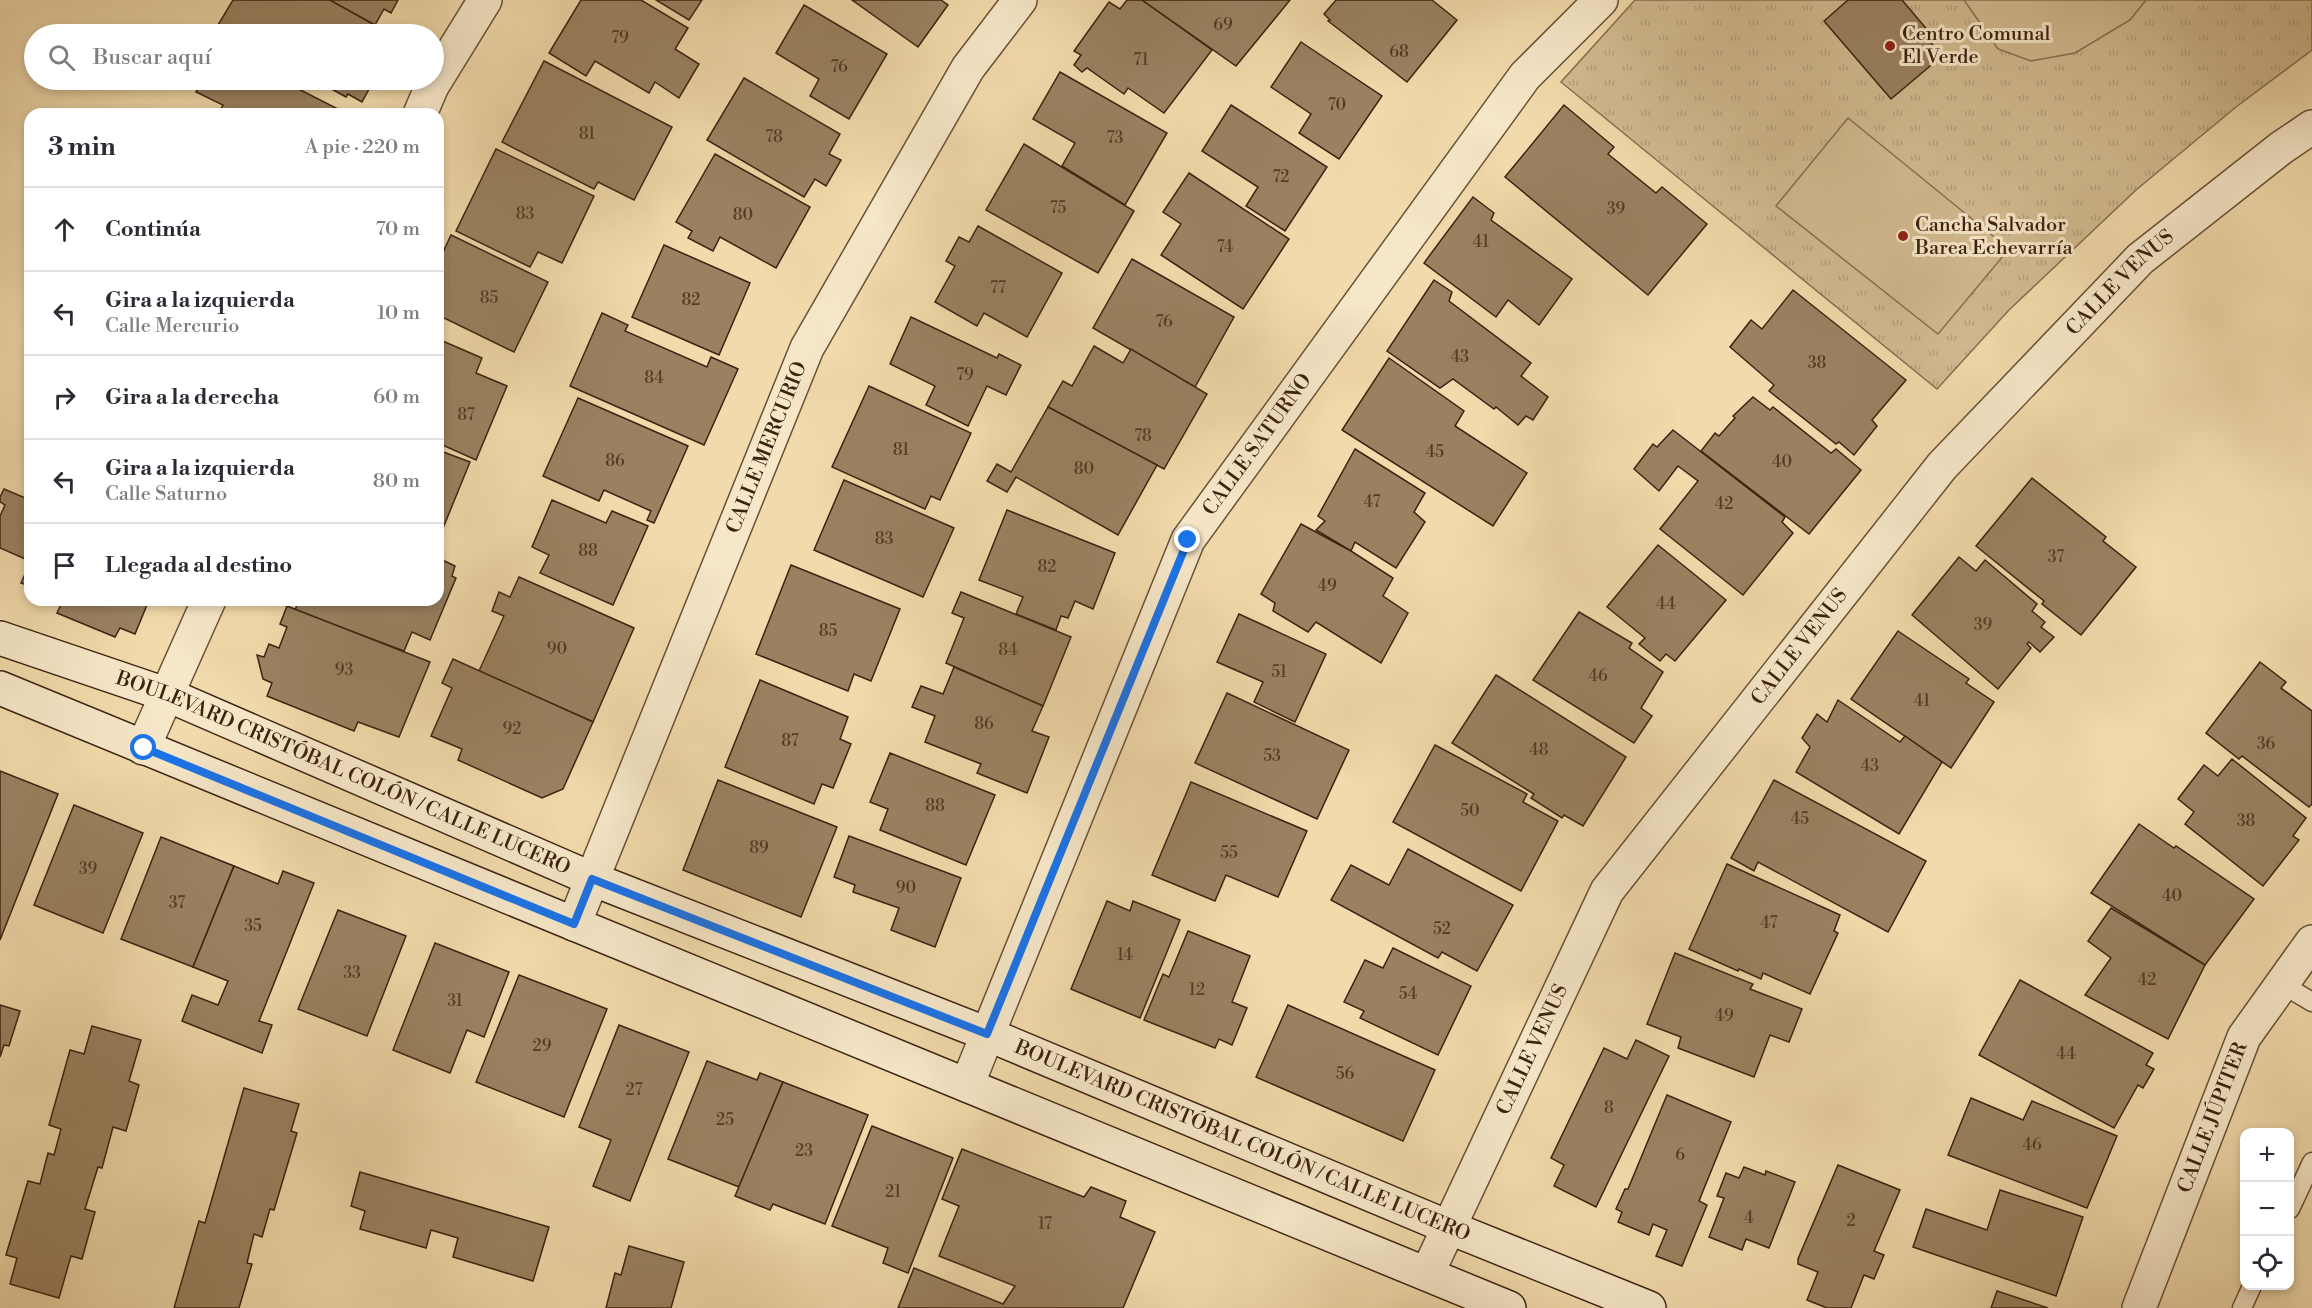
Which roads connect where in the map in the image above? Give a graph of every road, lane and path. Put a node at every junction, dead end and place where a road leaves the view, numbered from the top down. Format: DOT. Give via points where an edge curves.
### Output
graph roads {
  1 [pos="485,0"];
  2 [pos="1020,0"];
  3 [pos="1601,0"];
  4 [pos="444,67"];
  5 [pos="430,90"];
  6 [pos="423,108"];
  7 [pos="2312,127"];
  8 [pos="206,606"];
  9 [pos="0,638"];
  10 [pos="0,688"];
  11 [pos="168,694"];
  12 [pos="144,748"];
  13 [pos="592,879"];
  14 [pos="574,924"];
  15 [pos="2312,942"];
  16 [pos="2282,984"];
  17 [pos="2312,1002"];
  18 [pos="987,1034"];
  19 [pos="967,1085"];
  20 [pos="2312,1162"];
  21 [pos="2294,1199"];
  22 [pos="1448,1227"];
  23 [pos="1427,1274"];
  24 [pos="2251,1290"];
  25 [pos="1509,1308"];
  26 [pos="1649,1308"];
  27 [pos="2139,1308"];
  28 [pos="2242,1308"];
  1 -- 4 [label="street"];
  2 -- 13 [label="street, CALLE MERCURIO" via="968,68 807,348"];
  3 -- 18 [label="street, CALLE SATURNO" via="1525,76 1188,540"];
  5 -- 6 [label="street"];
  7 -- 22 [label="street, CALLE VENUS" via="2140,259 1942,466 1607,891"];
  8 -- 11 [label="street"];
  9 -- 11 [label="street, BOULEVARD CRISTÓBAL COLÓN / CALLE LUCERO"];
  10 -- 12 [label="street"];
  11 -- 12 [label="street"];
  11 -- 13 [label="street, BOULEVARD CRISTÓBAL COLÓN / CALLE LUCERO"];
  12 -- 14 [label="street"];
  13 -- 14 [label="street, CALLE MERCURIO"];
  13 -- 18 [label="street, BOULEVARD CRISTÓBAL COLÓN / CALLE LUCERO"];
  14 -- 19 [label="street"];
  15 -- 16 [label="street, CALLE JÚPITER"];
  16 -- 17 [label="lane"];
  16 -- 27 [label="street, CALLE JÚPITER" via="2244,1037"];
  18 -- 19 [label="street, CALLE SATURNO"];
  18 -- 22 [label="street, BOULEVARD CRISTÓBAL COLÓN / CALLE LUCERO"];
  19 -- 23 [label="street"];
  20 -- 21 [label="lane"];
  22 -- 23 [label="street, CALLE VENUS"];
  22 -- 26 [label="street, BOULEVARD CRISTÓBAL COLÓN / CALLE LUCERO"];
  23 -- 25 [label="street"];
  24 -- 28 [label="lane"];
}
